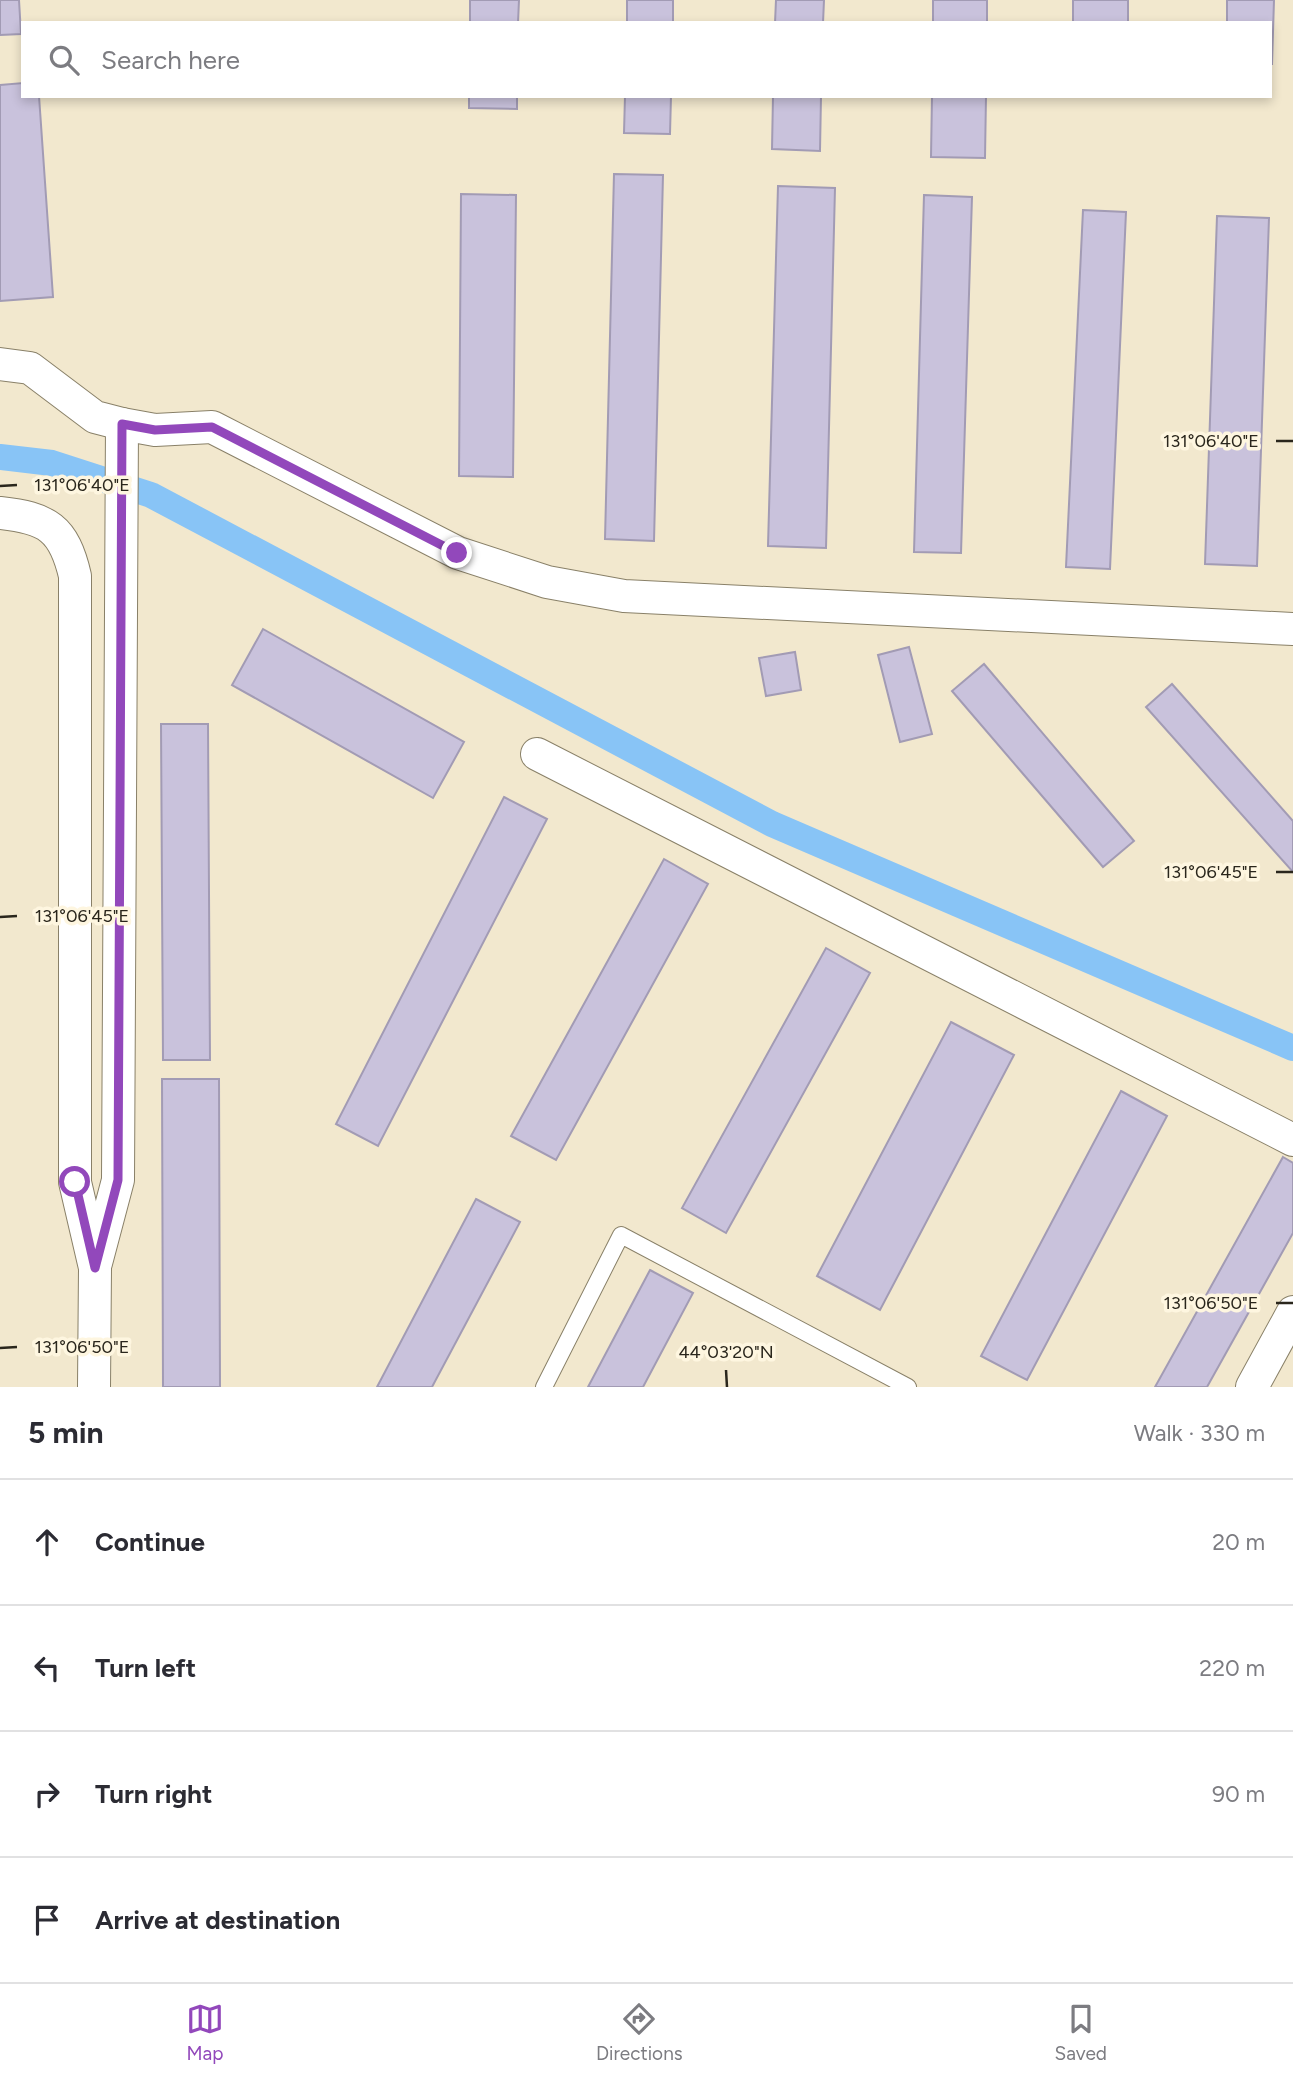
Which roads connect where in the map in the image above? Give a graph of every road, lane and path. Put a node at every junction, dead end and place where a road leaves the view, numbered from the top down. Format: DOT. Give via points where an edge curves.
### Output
graph roads {
  1 [pos="0,364"];
  2 [pos="122,424"];
  3 [pos="0,513"];
  4 [pos="1293,629"];
  5 [pos="537,754"];
  6 [pos="1293,1140"];
  7 [pos="95,1268"];
  8 [pos="1293,1312"];
  9 [pos="94,1387"];
  10 [pos="544,1387"];
  11 [pos="908,1387"];
  12 [pos="1252,1387"];
  1 -- 2 [label="street" via="30,368 95,417"];
  2 -- 4 [label="street" via="155,430 212,427 457,553 547,582 624,596"];
  2 -- 7 [label="street" via="118,1180"];
  3 -- 7 [label="street" via="24,515 61,536 75,576 75,1182"];
  5 -- 6 [label="street"];
  7 -- 9 [label="street"];
  8 -- 12 [label="street"];
  10 -- 11 [label="lane" via="621,1236"];
}
